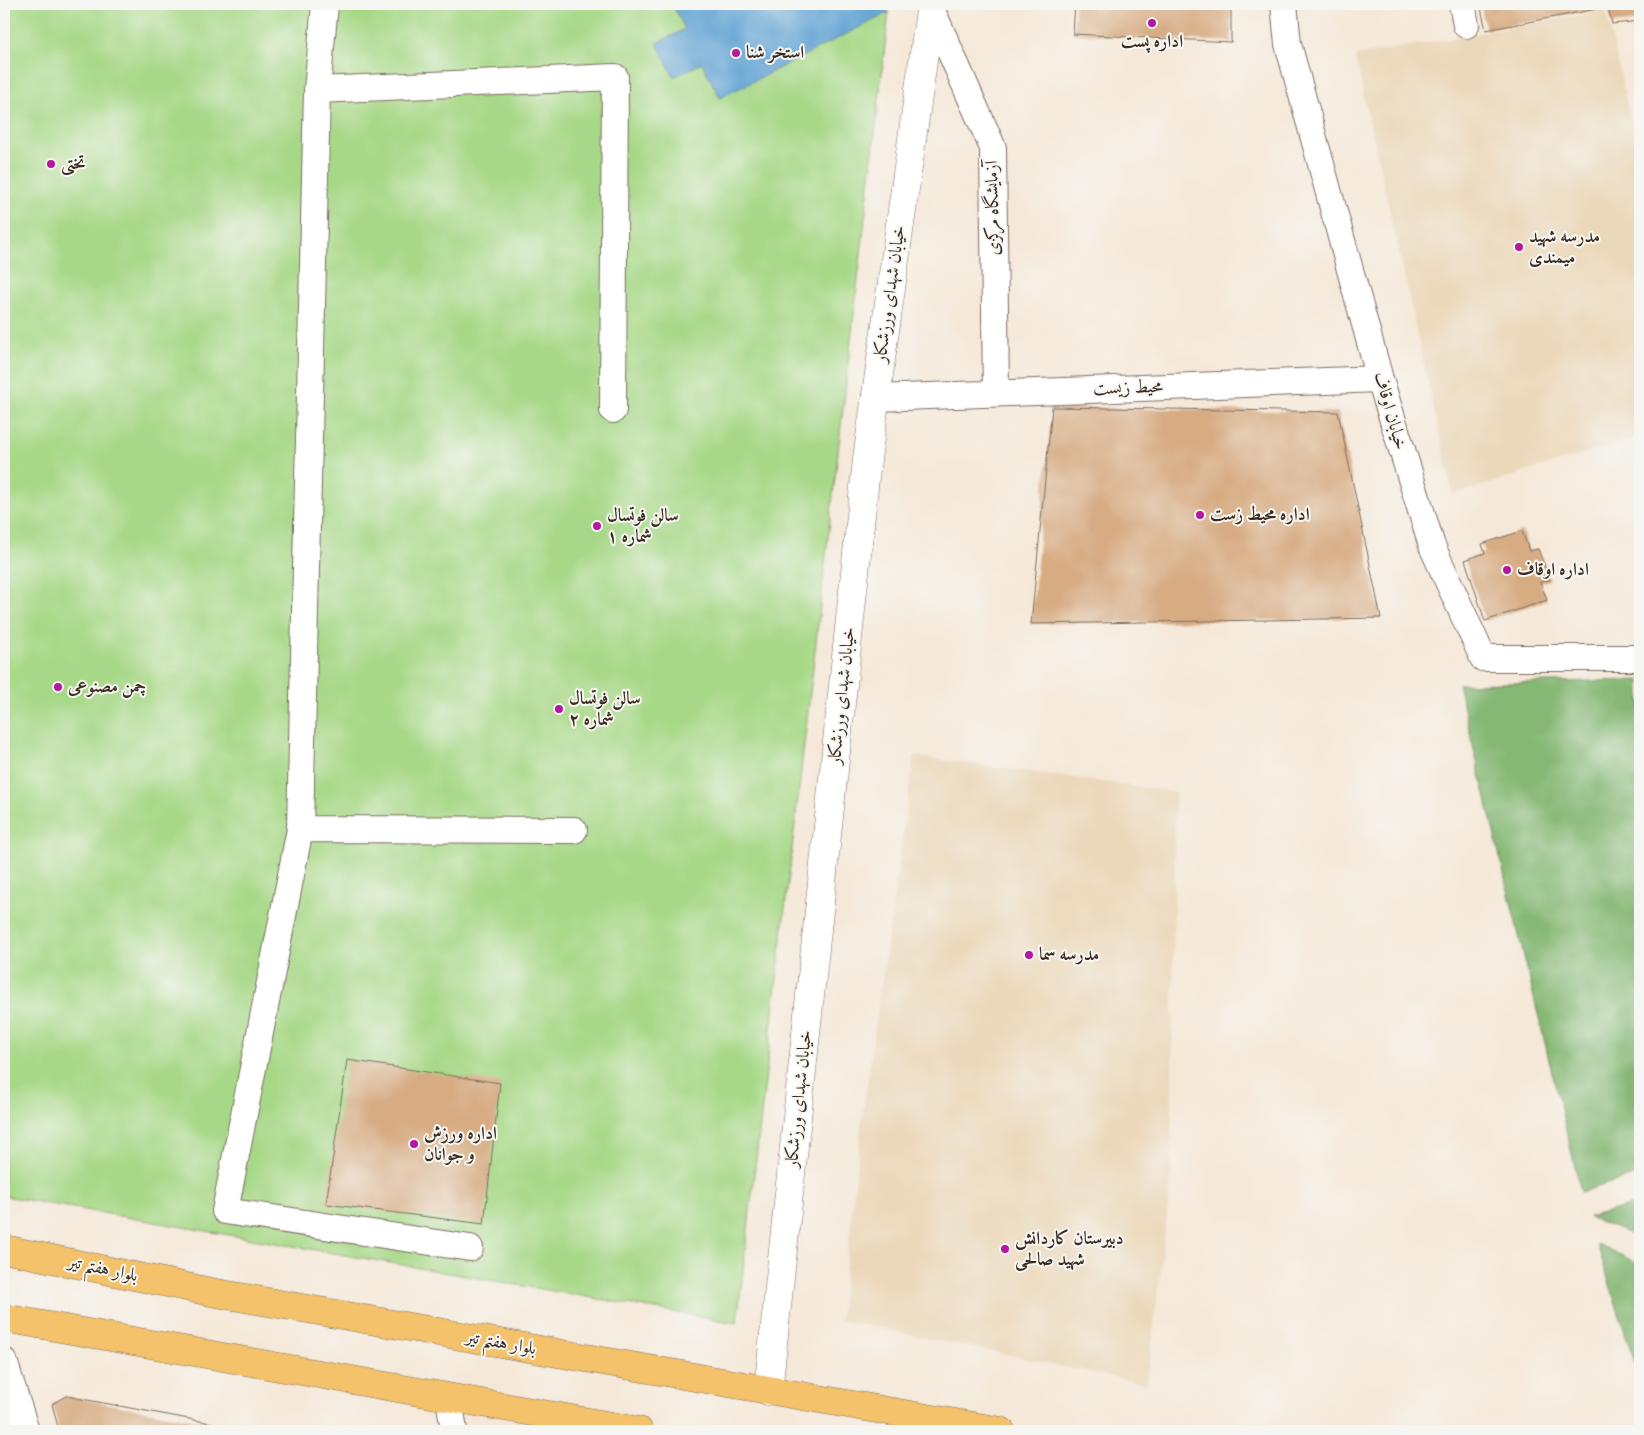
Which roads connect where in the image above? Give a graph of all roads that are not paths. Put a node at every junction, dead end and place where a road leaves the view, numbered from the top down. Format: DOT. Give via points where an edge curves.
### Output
graph roads {
  1 [pos="325,4"];
  2 [pos="930,4"];
  3 [pos="1284,4"];
  4 [pos="317,90"];
  5 [pos="1380,379"];
  6 [pos="996,393"];
  7 [pos="876,398"];
  8 [pos="613,410"];
  9 [pos="1640,658"];
  10 [pos="300,829"];
  11 [pos="574,830"];
  12 [pos="4,1248"];
  13 [pos="470,1248"];
  14 [pos="4,1318"];
  15 [pos="4,1362"];
  16 [pos="768,1391"];
  17 [pos="449,1397"];
  18 [pos="26,1431"];
  19 [pos="454,1431"];
  20 [pos="640,1431"];
  21 [pos="1000,1431"];
  1 -- 4 [label="street"];
  2 -- 6 [label="street, آزمایشگاه مرکزی" via="993,148"];
  2 -- 7 [label="street, خیابان شهدای ورزشکار"];
  3 -- 5 [label="street, خیابان اوقاف" via="1288,44"];
  4 -- 8 [label="street" via="615,77"];
  4 -- 10 [label="street"];
  5 -- 6 [label="street, محیط زیست"];
  5 -- 9 [label="street, خیابان اوقاف" via="1432,546 1483,658"];
  6 -- 7 [label="street, محیط زیست"];
  7 -- 16 [label="street, خیابان شهدای ورزشکار"];
  10 -- 11 [label="street"];
  10 -- 13 [label="street" via="225,1211"];
  12 -- 16 [label="main road, بلوار هفتم تیر" via="211,1292"];
  14 -- 17 [label="main road"];
  15 -- 18 [label="street"];
  16 -- 21 [label="main road, بلوار هفتم تیر"];
  17 -- 19 [label="street"];
  17 -- 20 [label="main road"];
}
